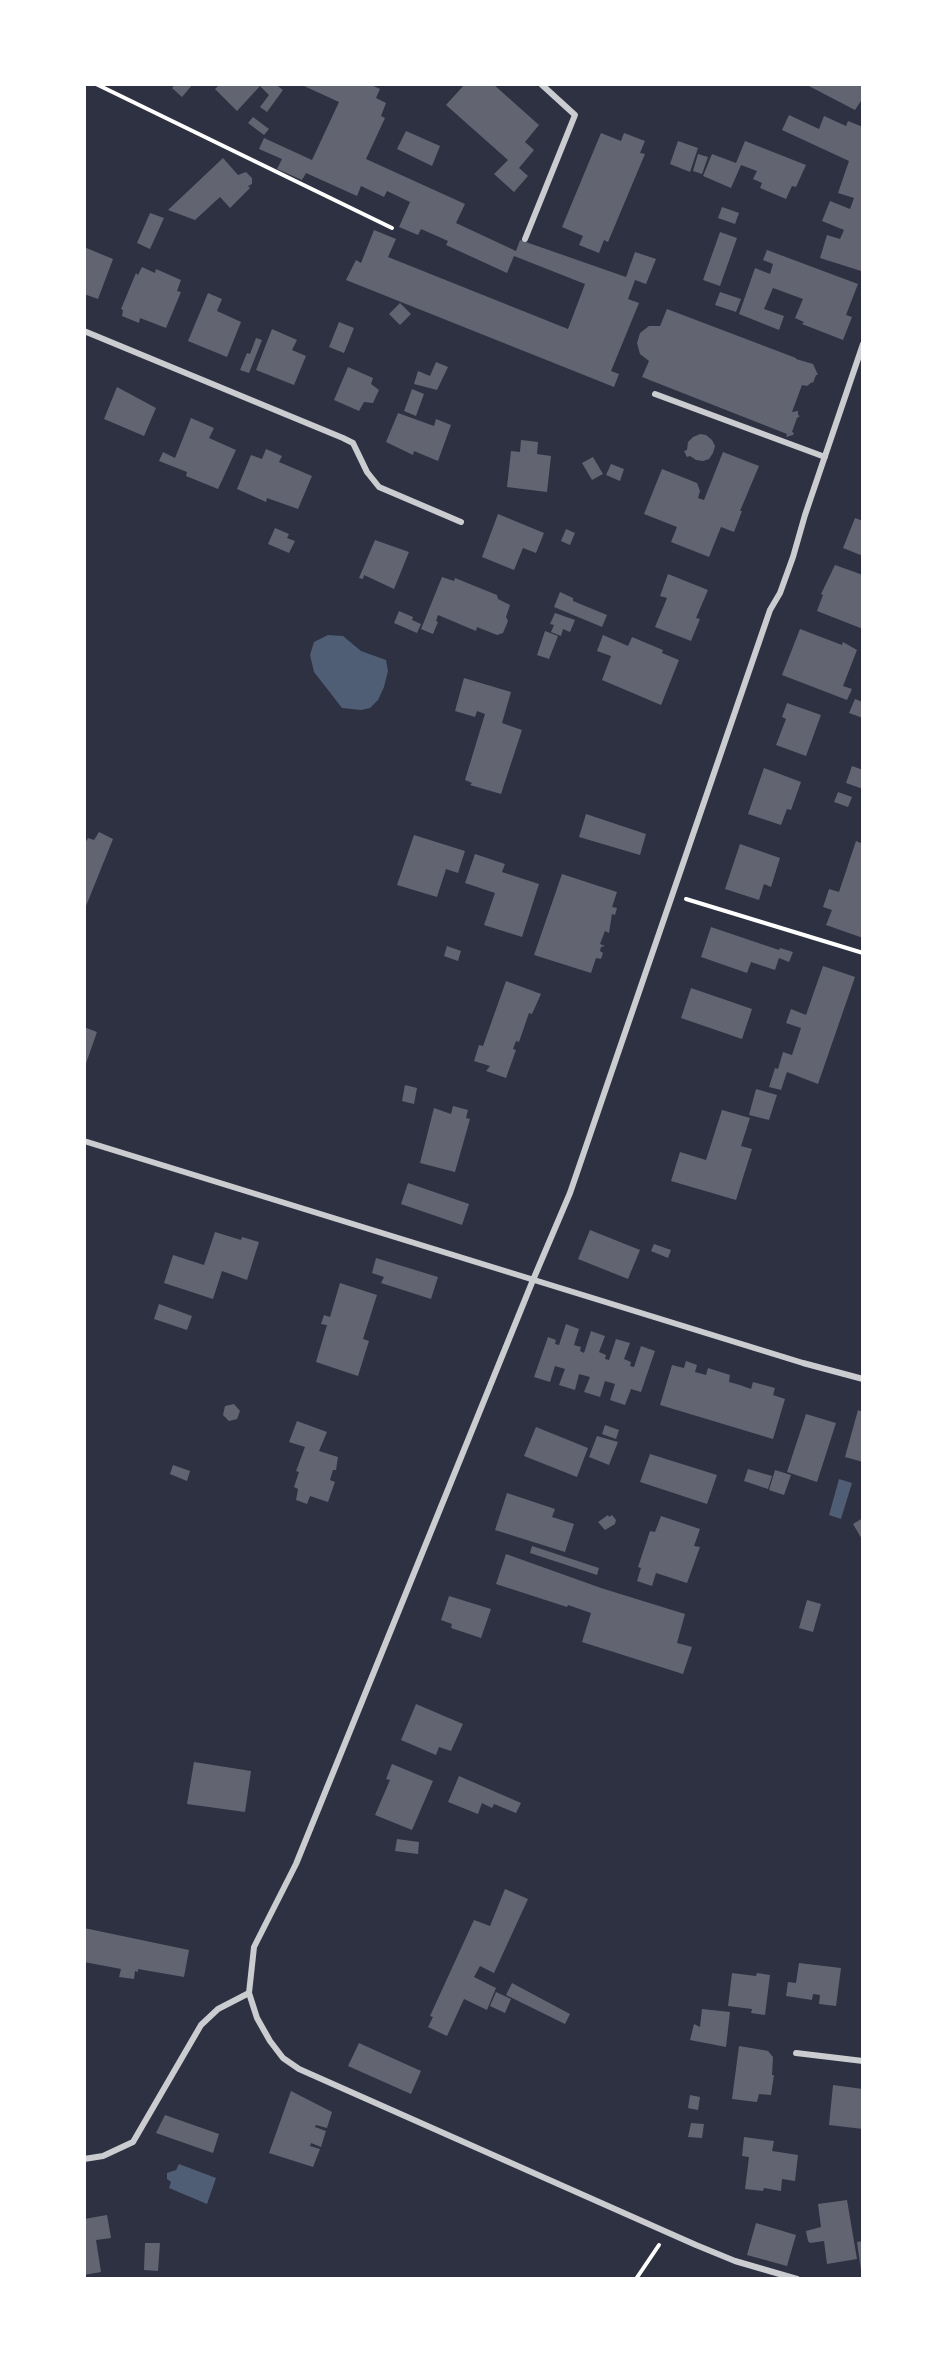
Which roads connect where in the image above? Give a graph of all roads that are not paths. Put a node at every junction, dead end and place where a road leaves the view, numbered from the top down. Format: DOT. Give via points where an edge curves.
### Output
graph roads {
  1 [pos="541,84"];
  2 [pos="525,239"];
  3 [pos="84,331"];
  4 [pos="863,344"];
  5 [pos="655,394"];
  6 [pos="825,457"];
  7 [pos="461,522"];
  8 [pos="84,1141"];
  9 [pos="533,1280"];
  10 [pos="863,1379"];
  11 [pos="249,1993"];
  12 [pos="796,2053"];
  13 [pos="863,2061"];
  14 [pos="84,2159"];
  15 [pos="797,2279"];
  1 -- 2 [label="street" via="575,115"];
  3 -- 7 [label="street" via="353,443 379,487"];
  4 -- 6 [label="street"];
  5 -- 6 [label="street"];
  6 -- 9 [label="street" via="570,1193"];
  8 -- 9 [label="street"];
  9 -- 10 [label="street"];
  9 -- 11 [label="street" via="296,1864 254,1947"];
  11 -- 14 [label="street" via="218,2009 201,2025 133,2142 103,2156"];
  11 -- 15 [label="street" via="270,2041 283,2058 299,2069 668,2233"];
  12 -- 13 [label="street"];
}
